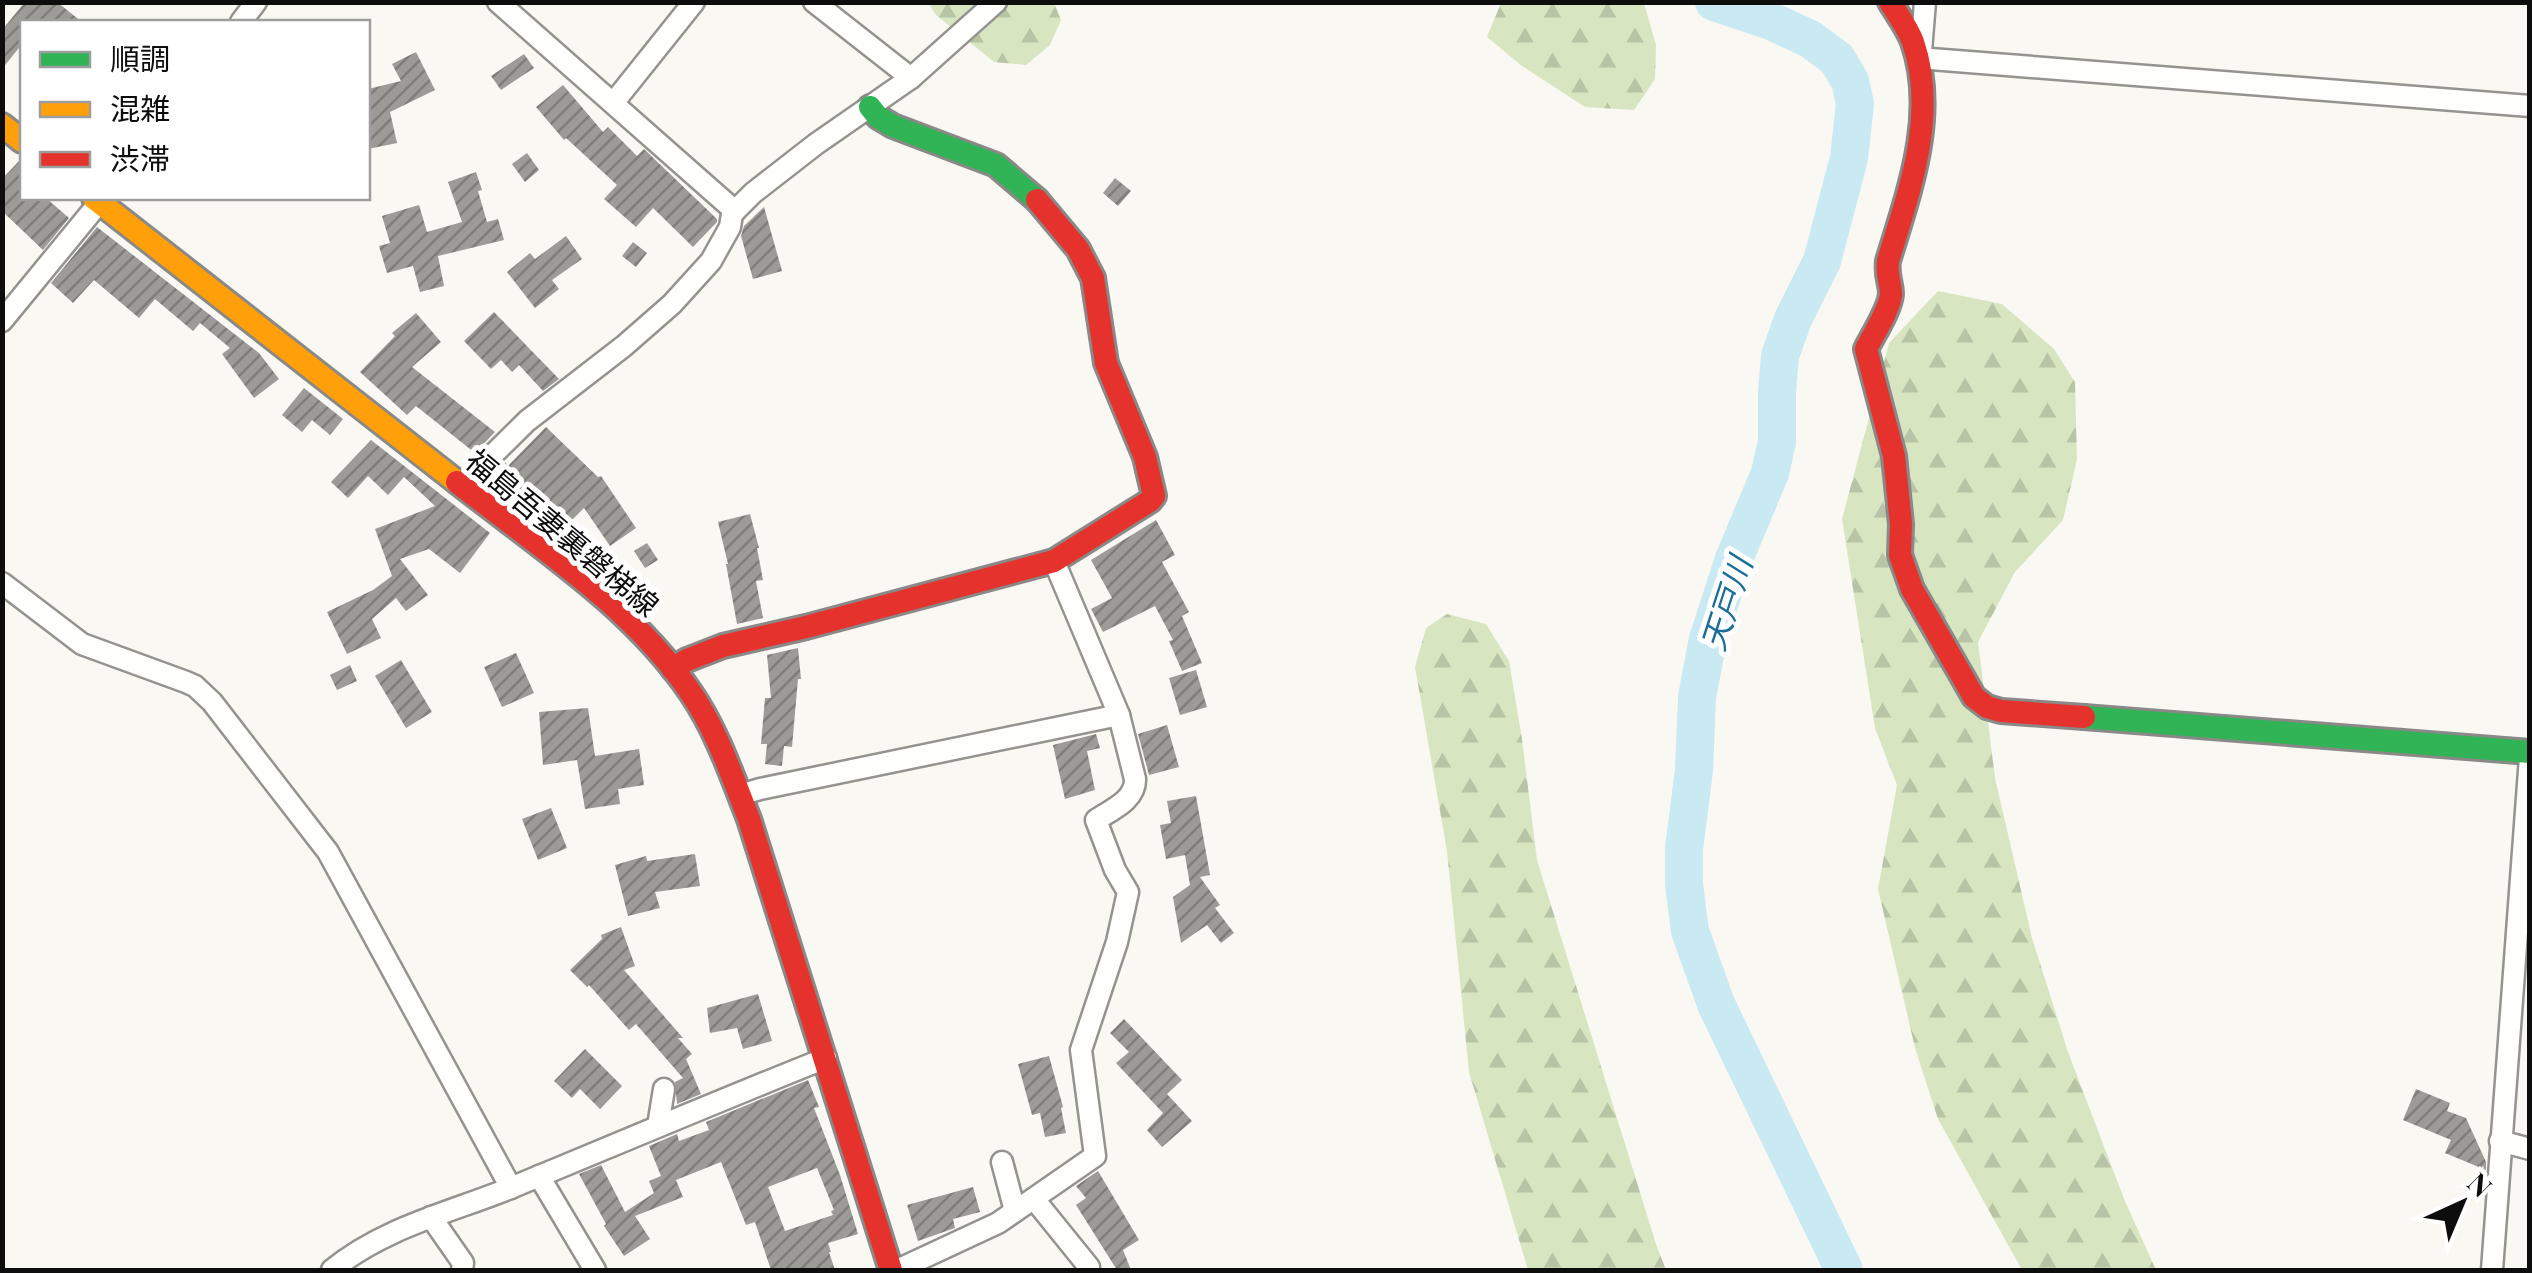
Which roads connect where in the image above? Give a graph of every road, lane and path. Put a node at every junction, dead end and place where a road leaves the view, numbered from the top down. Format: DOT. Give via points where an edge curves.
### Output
graph roads {
  1 [pos="498,2"];
  2 [pos="694,2"];
  3 [pos="814,2"];
  4 [pos="996,2"];
  5 [pos="1890,2"];
  6 [pos="1925,2"];
  7 [pos="1918,58"];
  8 [pos="911,78"];
  9 [pos="614,102"];
  10 [pos="2530,106"];
  11 [pos="870,108"];
  12 [pos="98,200"];
  13 [pos="100,200"];
  14 [pos="735,211"];
  15 [pos="2,321"];
  16 [pos="461,486"];
  17 [pos="1054,561"];
  18 [pos="2,583"];
  19 [pos="672,669"];
  20 [pos="1119,715"];
  21 [pos="2530,754"];
  22 [pos="740,796"];
  23 [pos="826,1058"];
  24 [pos="664,1089"];
  25 [pos="658,1126"];
  26 [pos="2500,1141"];
  27 [pos="2530,1149"];
  28 [pos="1002,1162"];
  29 [pos="539,1176"];
  30 [pos="511,1188"];
  31 [pos="1034,1199"];
  32 [pos="1015,1211"];
  33 [pos="431,1217"];
  34 [pos="1089,1267"];
  35 [pos="332,1270"];
  36 [pos="462,1270"];
  37 [pos="594,1270"];
  38 [pos="894,1270"];
  39 [pos="2492,1270"];
  1 -- 9 [label="street"];
  2 -- 9 [label="street"];
  3 -- 8 [label="street"];
  4 -- 8 [label="street"];
  5 -- 7 [label="street"];
  6 -- 7 [label="street"];
  7 -- 10 [label="street"];
  7 -- 21 [label="street" via="1919,157 1888,261 1890,301 1866,349 1894,456 1902,566 1974,697 2002,712"];
  8 -- 11 [label="street"];
  9 -- 14 [label="street"];
  11 -- 14 [label="street"];
  11 -- 17 [label="street" via="893,126 1006,171 1052,217 1092,273 1106,363 1145,456 1154,496"];
  12 -- 15 [label="street"];
  13 -- 16 [label="street, 福島吾妻裏磐梯線"];
  14 -- 16 [label="street" via="710,261 672,304 526,421"];
  16 -- 19 [label="street, 福島吾妻裏磐梯線" via="592,588"];
  17 -- 19 [label="street" via="723,646"];
  17 -- 20 [label="street"];
  18 -- 30 [label="street" via="82,644 195,686 212,702 328,852"];
  19 -- 22 [label="street, 福島吾妻裏磐梯線" via="701,710"];
  20 -- 22 [label="street"];
  20 -- 31 [label="street" via="1136,788 1096,820 1128,892 1081,1050 1095,1156"];
  21 -- 26 [label="street"];
  22 -- 23 [label="street, 福島吾妻裏磐梯線"];
  23 -- 25 [label="street"];
  23 -- 38 [label="street, 福島吾妻裏磐梯線"];
  24 -- 25 [label="street"];
  25 -- 29 [label="street"];
  26 -- 27 [label="street"];
  26 -- 39 [label="street"];
  28 -- 32 [label="street"];
  29 -- 30 [label="street"];
  29 -- 37 [label="street"];
  30 -- 33 [label="street"];
  31 -- 32 [label="street"];
  31 -- 34 [label="street"];
  32 -- 38 [label="street"];
  33 -- 35 [label="street"];
  33 -- 36 [label="street"];
}
